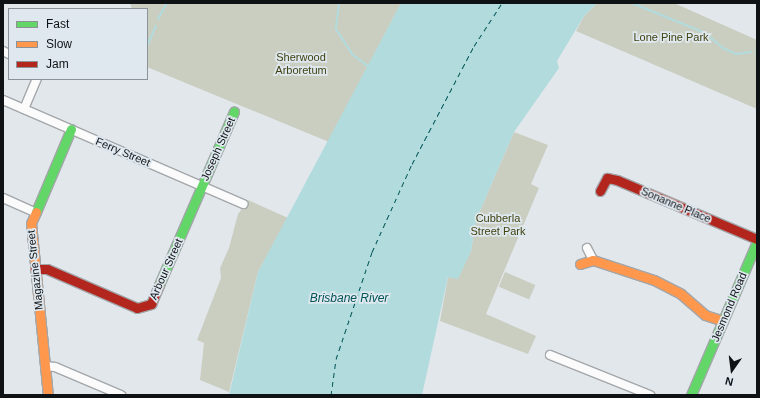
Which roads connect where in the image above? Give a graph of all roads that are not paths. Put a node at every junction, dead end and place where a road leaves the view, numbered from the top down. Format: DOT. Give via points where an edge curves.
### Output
graph roads {
  1 [pos="37,80"];
  2 [pos="3,100"];
  3 [pos="24,109"];
  4 [pos="234,112"];
  5 [pos="71,129"];
  6 [pos="202,186"];
  7 [pos="600,191"];
  8 [pos="3,198"];
  9 [pos="243,204"];
  10 [pos="34,212"];
  11 [pos="757,240"];
  12 [pos="587,248"];
  13 [pos="593,260"];
  14 [pos="580,264"];
  15 [pos="36,269"];
  16 [pos="723,321"];
  17 [pos="550,355"];
  18 [pos="45,366"];
  19 [pos="48,395"];
  20 [pos="121,395"];
  21 [pos="650,395"];
  22 [pos="691,395"];
  1 -- 3 [label="street"];
  2 -- 3 [label="street, Ferry Street"];
  3 -- 5 [label="street, Ferry Street"];
  4 -- 6 [label="street, Joseph Street"];
  5 -- 6 [label="street, Ferry Street"];
  5 -- 10 [label="street, Magazine Street"];
  6 -- 9 [label="street, Ferry Street"];
  6 -- 15 [label="street, Arbour Street" via="155,297 148,306 137,308 47,269"];
  7 -- 11 [label="street, Sonanne Place" via="607,178 617,180"];
  8 -- 10 [label="street"];
  10 -- 15 [label="street, Magazine Street" via="31,223"];
  11 -- 16 [label="street, Jesmond Road"];
  12 -- 13 [label="street"];
  13 -- 14 [label="street"];
  13 -- 16 [label="street" via="669,286 705,315"];
  15 -- 18 [label="street, Magazine Street"];
  16 -- 22 [label="street, Jesmond Road"];
  17 -- 21 [label="street"];
  18 -- 19 [label="street, Magazine Street"];
  18 -- 20 [label="street" via="55,367"];
}
